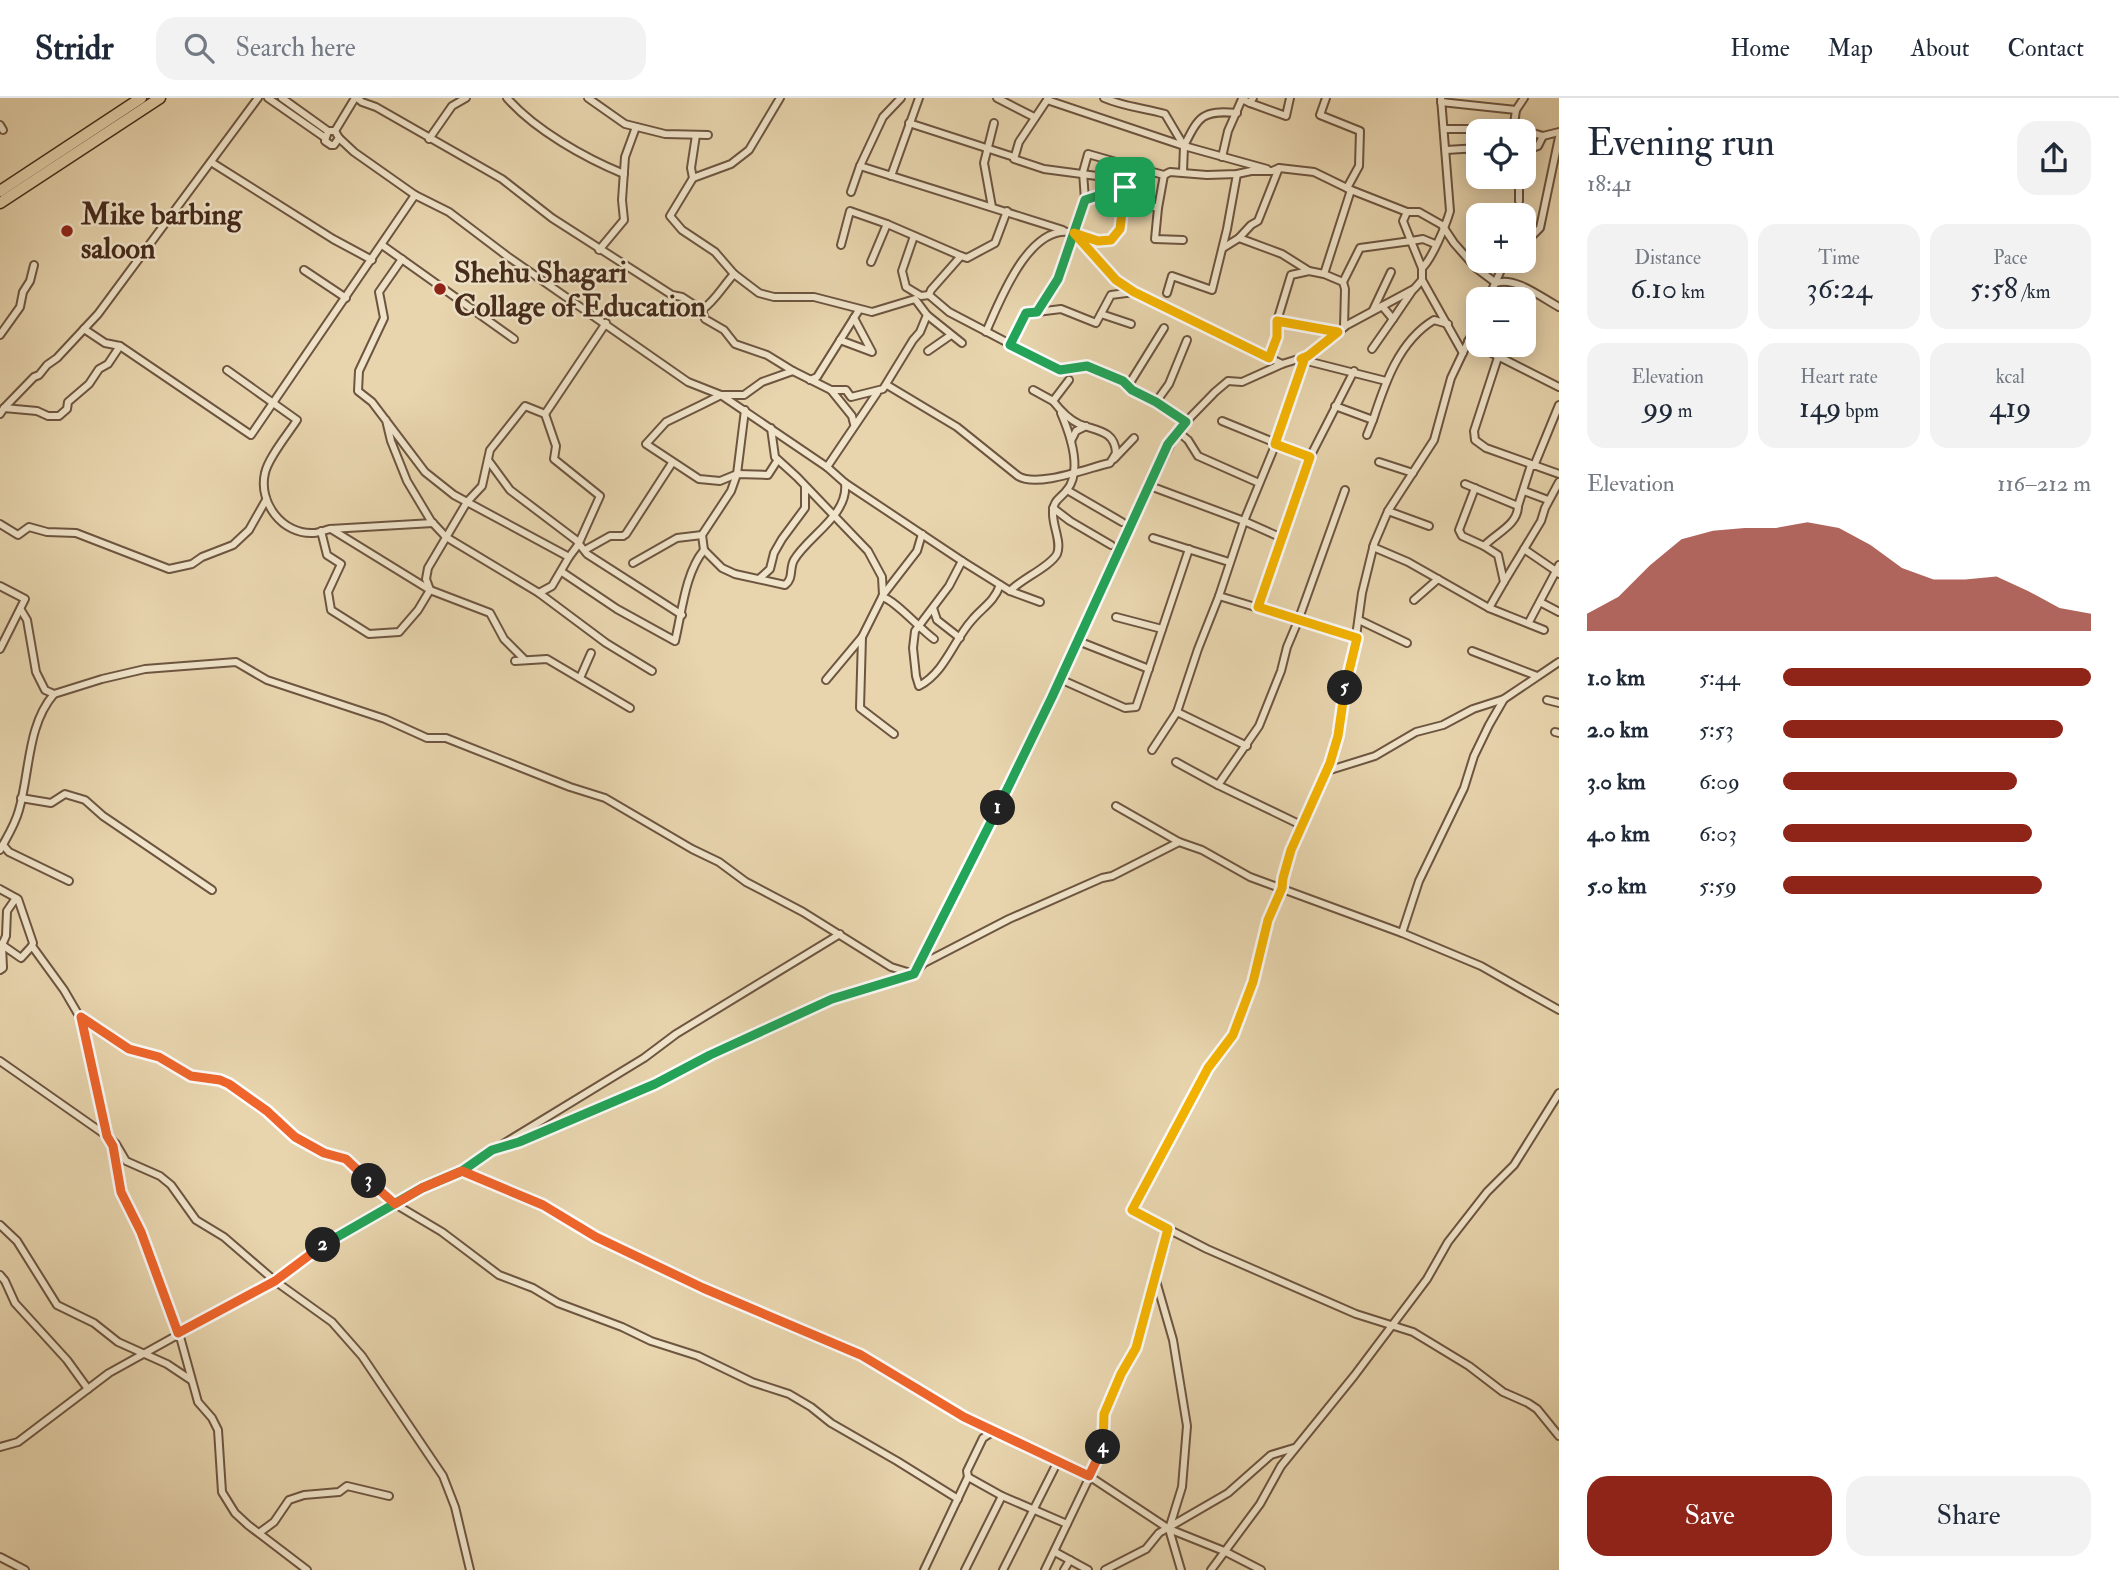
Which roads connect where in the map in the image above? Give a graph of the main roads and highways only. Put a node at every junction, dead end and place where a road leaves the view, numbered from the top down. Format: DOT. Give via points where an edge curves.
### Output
graph roads {
  1 [pos="141,98"];
  2 [pos="160,98"];
  3 [pos="5,182"];
  4 [pos="1,197"];
  1 -- 3 [label="highway"];
  2 -- 4 [label="highway"];
  3 -- 4 [label="highway"];
}
